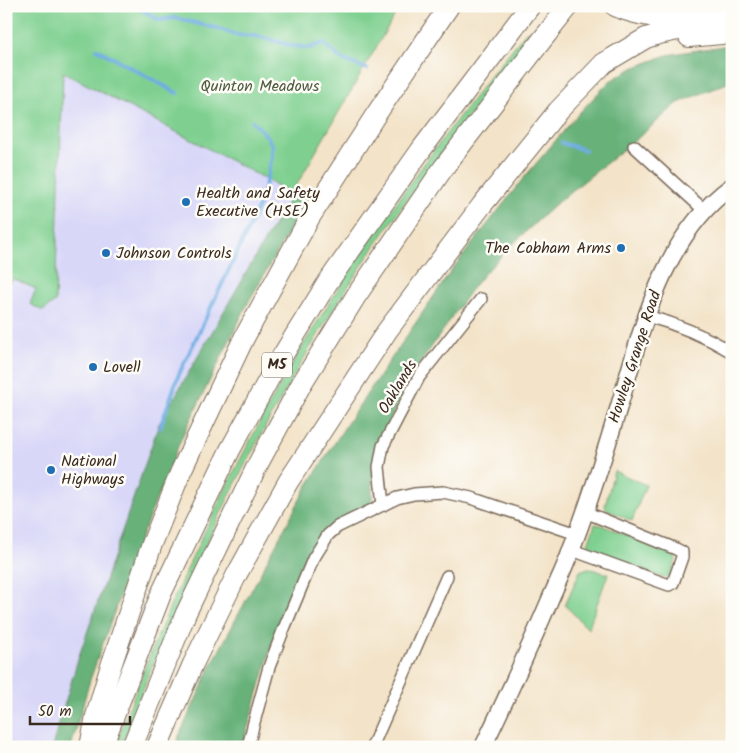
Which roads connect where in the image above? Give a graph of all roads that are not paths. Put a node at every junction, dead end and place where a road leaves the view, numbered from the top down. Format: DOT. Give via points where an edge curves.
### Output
graph roads {
  1 [pos="448,6"];
  2 [pos="569,6"];
  3 [pos="615,6"];
  4 [pos="524,13"];
  5 [pos="727,23"];
  6 [pos="634,146"];
  7 [pos="732,186"];
  8 [pos="704,210"];
  9 [pos="480,299"];
  10 [pos="647,316"];
  11 [pos="732,352"];
  12 [pos="383,506"];
  13 [pos="585,512"];
  14 [pos="577,534"];
  15 [pos="572,550"];
  16 [pos="446,576"];
  17 [pos="90,747"];
  18 [pos="102,747"];
  19 [pos="132,747"];
  20 [pos="157,747"];
  21 [pos="248,747"];
  22 [pos="372,747"];
  23 [pos="483,747"];
  1 -- 17 [label="highway" via="310,217 244,338 181,471 152,544 109,672"];
  2 -- 19 [label="highway, M5" via="444,167 302,382 258,462 186,613"];
  3 -- 5 [label="highway" via="661,18"];
  4 -- 18 [label="highway, M5" via="420,150 328,282 276,366 230,450 161,594"];
  5 -- 20 [label="highway" via="631,48 604,63 558,112 482,205 387,331 288,482 193,664"];
  6 -- 8 [label="street"];
  7 -- 8 [label="street, Howley Grange Road"];
  8 -- 10 [label="street, Howley Grange Road" via="668,262"];
  9 -- 12 [label="street, Oaklands" via="419,377 383,446 379,467"];
  10 -- 11 [label="street" via="682,326"];
  10 -- 13 [label="street, Howley Grange Road"];
  12 -- 14 [label="street" via="414,494 443,492 471,498"];
  12 -- 21 [label="street" via="337,527 320,546 269,667"];
  13 -- 14 [label="street, Howley Grange Road"];
  13 -- 15 [label="street" via="676,549 682,552 682,557 673,583 669,585"];
  14 -- 15 [label="street, Howley Grange Road"];
  15 -- 23 [label="street, Howley Grange Road"];
  16 -- 22 [label="street"];
}
